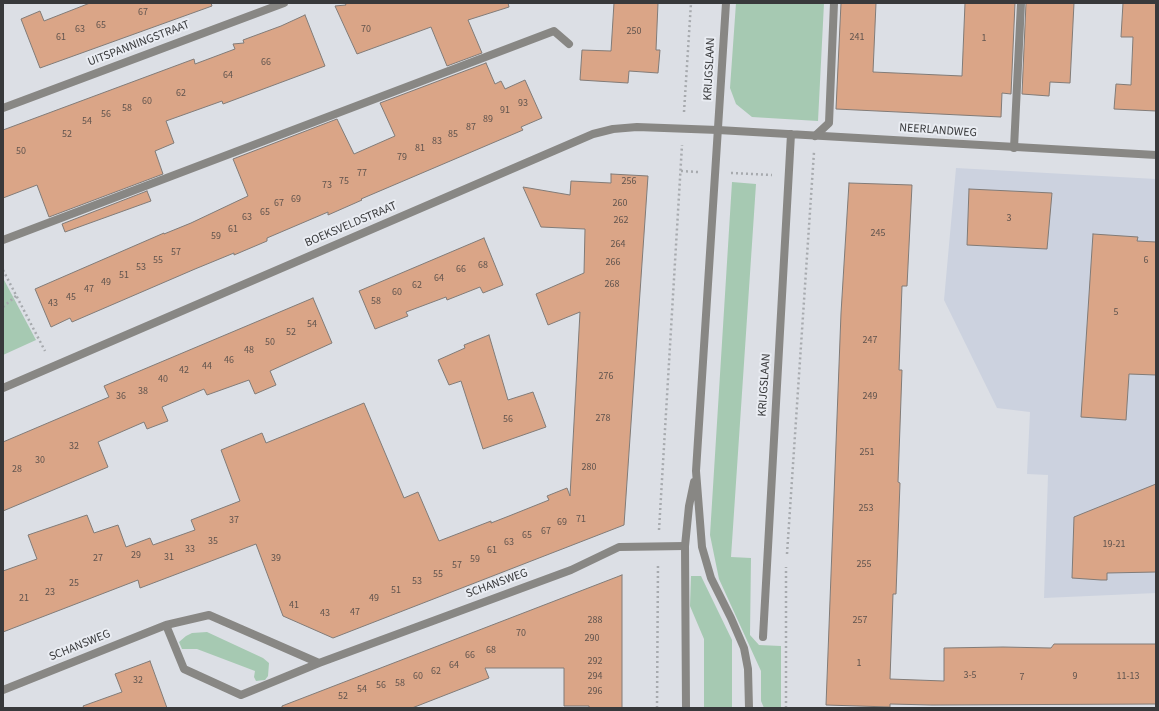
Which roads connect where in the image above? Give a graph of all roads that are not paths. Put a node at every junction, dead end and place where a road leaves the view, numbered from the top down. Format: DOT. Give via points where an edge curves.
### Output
graph roads {
  1 [pos="284,3"];
  2 [pos="726,3"];
  3 [pos="834,3"];
  4 [pos="1021,3"];
  5 [pos="569,44"];
  6 [pos="3,108"];
  7 [pos="718,130"];
  8 [pos="791,134"];
  9 [pos="815,136"];
  10 [pos="1014,148"];
  11 [pos="1156,156"];
  12 [pos="3,240"];
  13 [pos="3,388"];
  14 [pos="696,471"];
  15 [pos="685,546"];
  16 [pos="166,625"];
  17 [pos="762,637"];
  18 [pos="318,663"];
  19 [pos="3,690"];
  20 [pos="686,708"];
  21 [pos="749,708"];
  1 -- 6 [label="street, UITSPANNINGSTRAAT"];
  2 -- 7 [label="street, KRIJGSLAAN"];
  3 -- 9 [label="street" via="829,123"];
  4 -- 10 [label="street"];
  5 -- 12 [label="street" via="554,31"];
  7 -- 8 [label="street, NEERLANDWEG"];
  7 -- 13 [label="street, BOEKSVELDSTRAAT" via="637,127 593,134"];
  7 -- 14 [label="street, KRIJGSLAAN"];
  8 -- 9 [label="street, NEERLANDWEG"];
  8 -- 17 [label="street, KRIJGSLAAN"];
  9 -- 10 [label="street, NEERLANDWEG"];
  10 -- 11 [label="street, NEERLANDWEG"];
  14 -- 15 [label="street, KRIJGSLAAN"];
  14 -- 21 [label="street, KRIJGSLAAN" via="702,547 711,578 744,648 748,669"];
  15 -- 18 [label="street, SCHANSWEG" via="619,547 571,570"];
  15 -- 20 [label="street, KRIJGSLAAN"];
  16 -- 18 [label="street, SCHANSWEG" via="209,615"];
  16 -- 18 [label="street, SCHANSWEG" via="184,669 241,695"];
  16 -- 19 [label="street, SCHANSWEG"];
}
